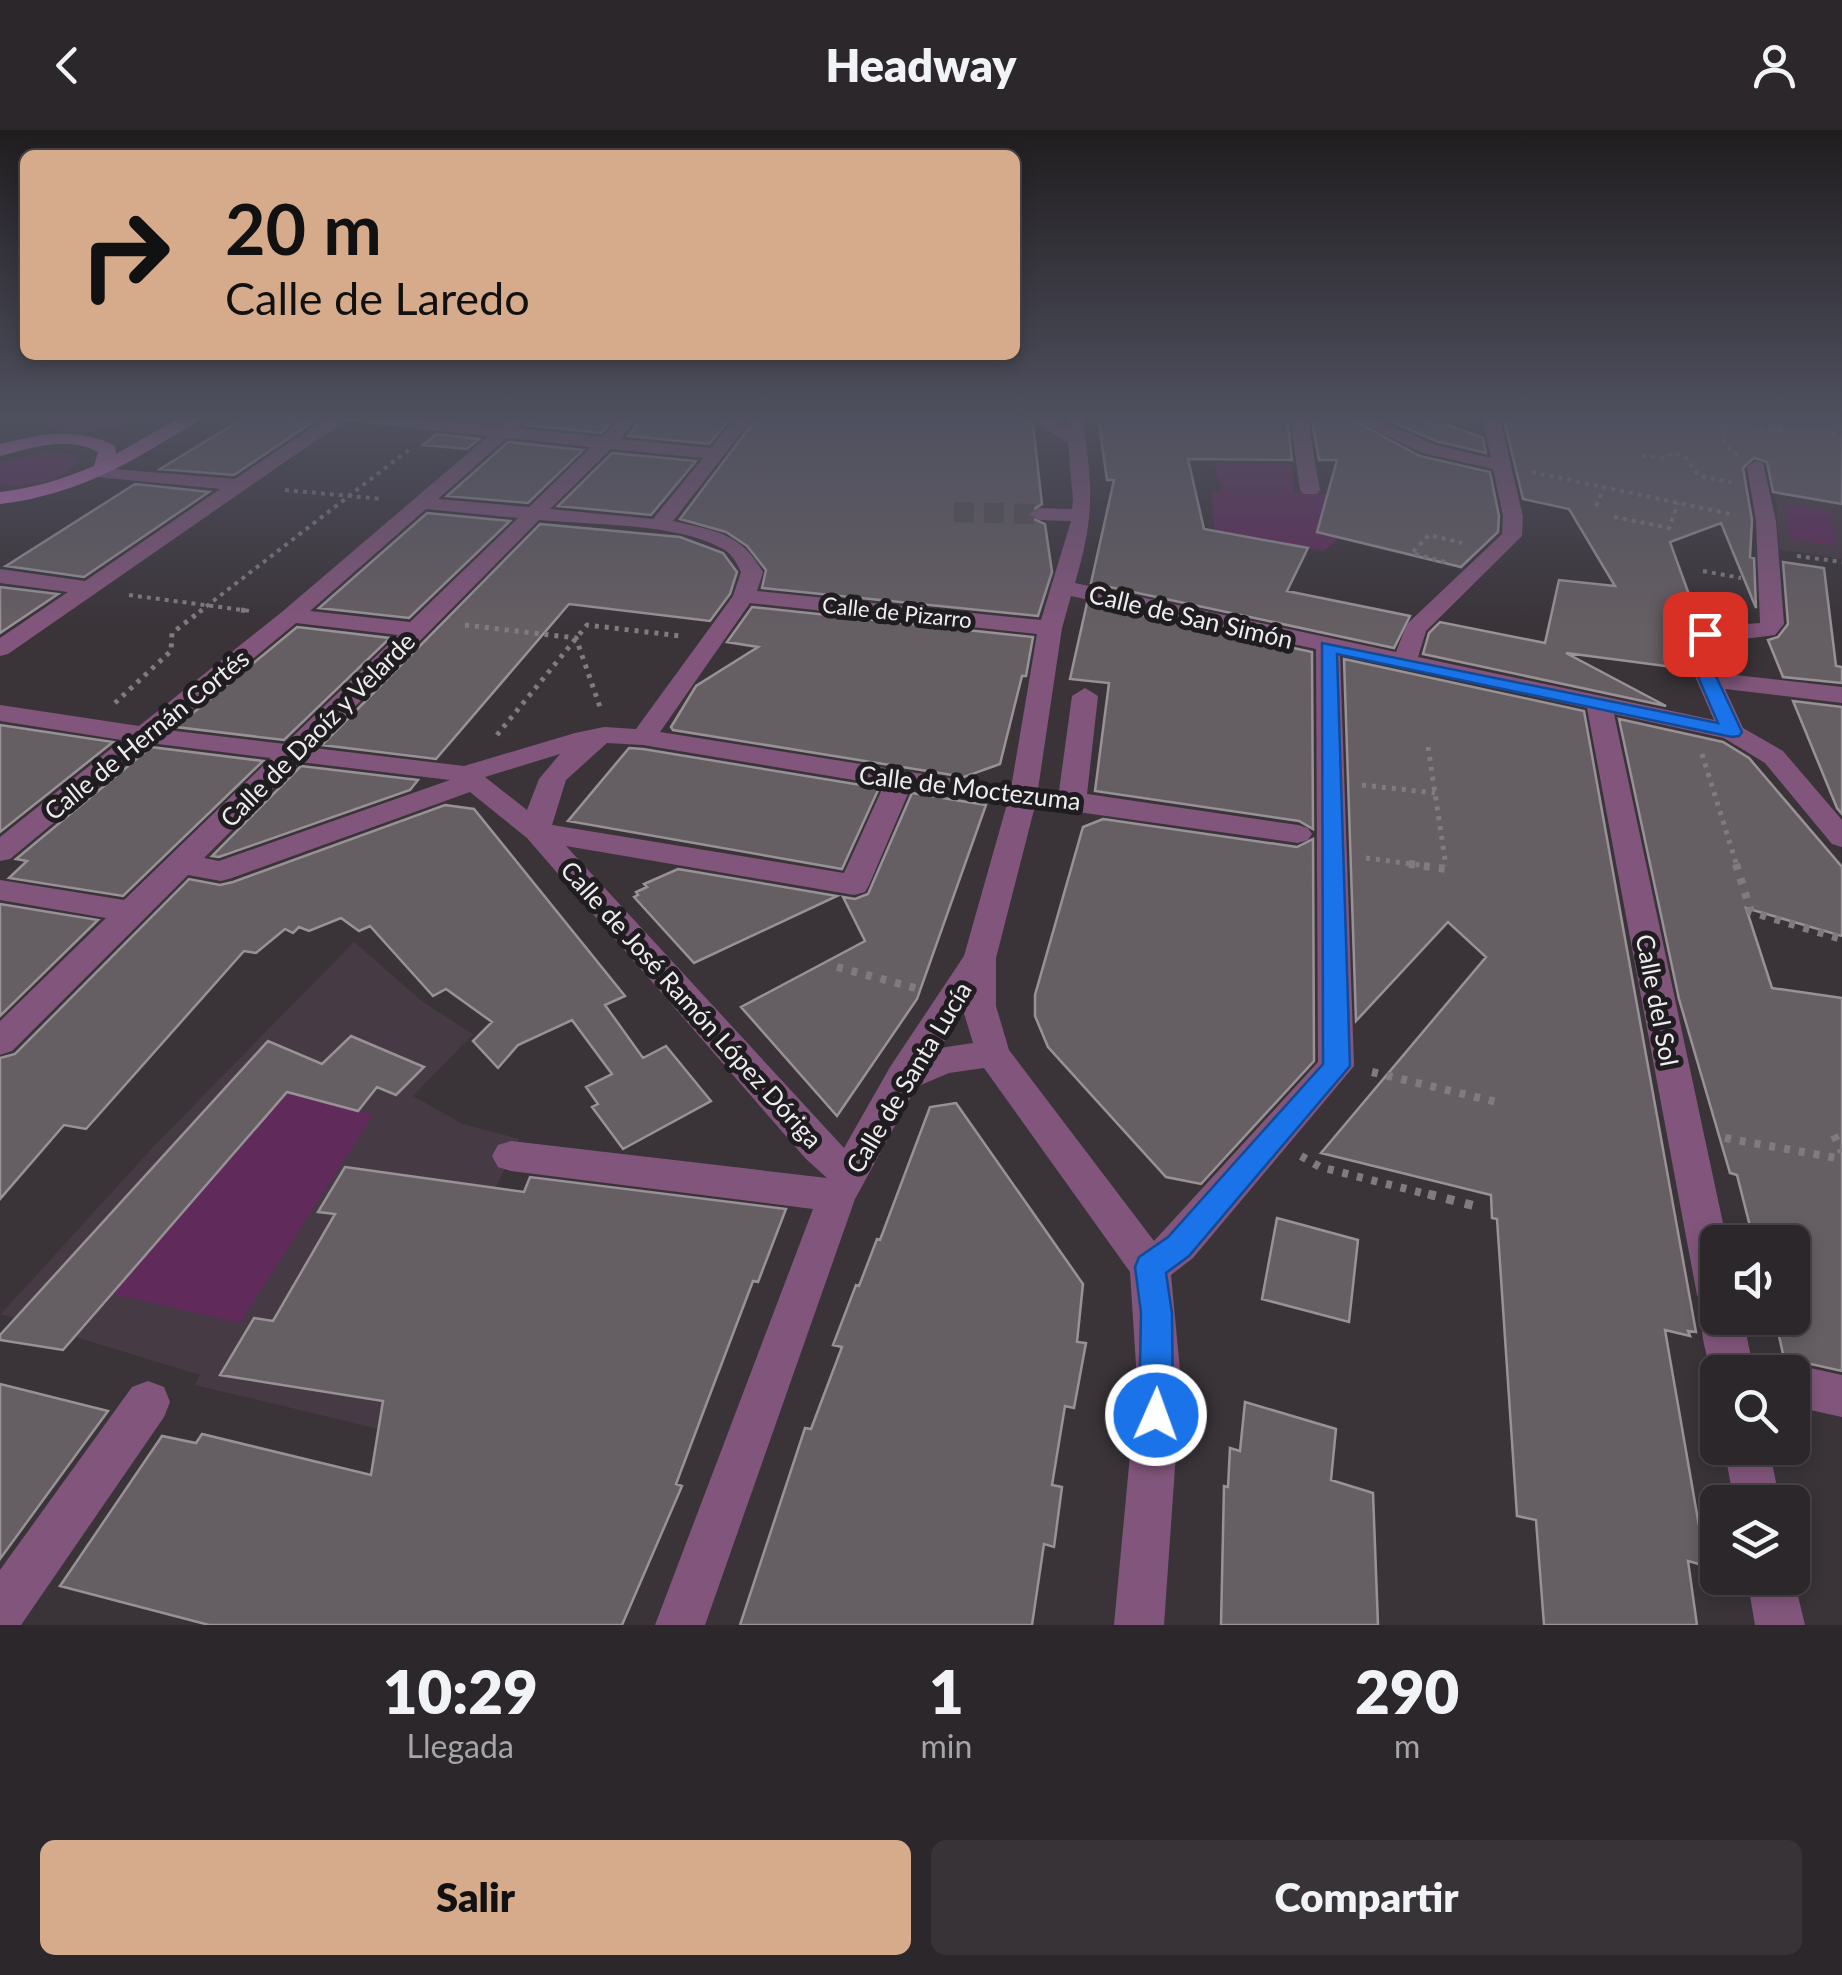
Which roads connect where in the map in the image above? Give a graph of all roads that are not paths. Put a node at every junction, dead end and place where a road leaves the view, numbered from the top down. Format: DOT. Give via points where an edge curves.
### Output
graph roads {
  1 [pos="66,486"];
  2 [pos="235,486"];
  3 [pos="441,486"];
  4 [pos="562,486"];
  5 [pos="691,486"];
  6 [pos="1079,486"];
  7 [pos="1309,486"];
  8 [pos="1512,486"];
  9 [pos="1759,486"];
  10 [pos="1310,490"];
  11 [pos="0,498"];
  12 [pos="423,502"];
  13 [pos="535,513"];
  14 [pos="1040,514"];
  15 [pos="1082,514"];
  16 [pos="0,521"];
  17 [pos="659,525"];
  18 [pos="0,576"];
  19 [pos="1060,587"];
  20 [pos="88,588"];
  21 [pos="744,596"];
  22 [pos="292,616"];
  23 [pos="421,625"];
  24 [pos="1050,628"];
  25 [pos="1328,646"];
  26 [pos="0,649"];
  27 [pos="1404,663"];
  28 [pos="1706,679"];
  29 [pos="1842,695"];
  30 [pos="1086,696"];
  31 [pos="1599,704"];
  32 [pos="0,713"];
  33 [pos="1732,732"];
  34 [pos="146,733"];
  35 [pos="604,736"];
  36 [pos="643,737"];
  37 [pos="295,750"];
  38 [pos="469,778"];
  39 [pos="900,780"];
  40 [pos="1023,797"];
  41 [pos="1072,800"];
  42 [pos="538,832"];
  43 [pos="1298,834"];
  44 [pos="1842,838"];
  45 [pos="0,852"];
  46 [pos="182,864"];
  47 [pos="0,890"];
  48 [pos="131,912"];
  49 [pos="980,958"];
  50 [pos="0,1042"];
  51 [pos="993,1054"];
  52 [pos="903,1077"];
  53 [pos="511,1156"];
  54 [pos="843,1185"];
  55 [pos="1704,1225"];
  56 [pos="1150,1267"];
  57 [pos="1810,1389"];
  58 [pos="1842,1396"];
  59 [pos="148,1402"];
  60 [pos="1774,1595"];
  61 [pos="0,1612"];
  62 [pos="680,1625"];
  63 [pos="1139,1625"];
  64 [pos="1780,1625"];
  1 -- 11 [label="main road"];
  1 -- 16 [label="main road"];
  2 -- 20 [label="street"];
  3 -- 12 [label="street, Calle de Hernán Cortés"];
  4 -- 13 [label="street, Calle de Daoíz y Velarde"];
  5 -- 17 [label="street"];
  6 -- 15 [label="street, Calle de Santa Lucía"];
  7 -- 10 [label="street"];
  8 -- 27 [label="street" via="1510,539 1415,629"];
  9 -- 28 [label="street" via="1772,624 1767,630 1696,637 1692,642"];
  12 -- 13 [label="street"];
  12 -- 22 [label="street, Calle de Hernán Cortés"];
  13 -- 17 [label="street"];
  13 -- 23 [label="street, Calle de Daoíz y Velarde"];
  14 -- 15 [label="street"];
  15 -- 19 [label="street, Calle de Santa Lucía"];
  17 -- 21 [label="street" via="718,538 741,552 752,572"];
  18 -- 20 [label="street"];
  19 -- 24 [label="street, Calle de Santa Lucía"];
  19 -- 25 [label="street, Calle de San Simón"];
  20 -- 26 [label="street"];
  21 -- 24 [label="street, Calle de Pizarro"];
  21 -- 36 [label="street"];
  22 -- 23 [label="street"];
  22 -- 34 [label="street, Calle de Hernán Cortés"];
  23 -- 37 [label="street, Calle de Daoíz y Velarde"];
  24 -- 40 [label="street, Calle de Santa Lucía"];
  25 -- 27 [label="street, Calle de San Simón"];
  25 -- 56 [label="street" via="1336,1066 1179,1246"];
  27 -- 31 [label="street, Calle de San Simón"];
  28 -- 29 [label="street"];
  28 -- 33 [label="street"];
  30 -- 41 [label="street"];
  31 -- 33 [label="street, Calle de San Simón"];
  31 -- 55 [label="street, Calle del Sol"];
  32 -- 34 [label="street"];
  33 -- 44 [label="street" via="1774,757"];
  34 -- 37 [label="street"];
  34 -- 45 [label="street, Calle de Hernán Cortés"];
  35 -- 36 [label="street, Calle de Moctezuma"];
  35 -- 38 [label="street, Calle de Moctezuma"];
  35 -- 42 [label="street" via="557,771 541,798"];
  36 -- 39 [label="street, Calle de Moctezuma"];
  37 -- 38 [label="street"];
  37 -- 46 [label="street, Calle de Daoíz y Velarde"];
  38 -- 42 [label="street, Calle de José Ramón López Dóriga"];
  38 -- 46 [label="street, Calle de Moctezuma" via="221,871"];
  39 -- 40 [label="street, Calle de Moctezuma"];
  39 -- 42 [label="street" via="854,885"];
  40 -- 41 [label="street, Calle de Moctezuma"];
  40 -- 49 [label="street, Calle de Santa Lucía"];
  41 -- 43 [label="street, Calle de Moctezuma"];
  42 -- 54 [label="street, Calle de José Ramón López Dóriga" via="820,1148"];
  46 -- 48 [label="street, Calle de Daoíz y Velarde"];
  47 -- 48 [label="street"];
  48 -- 50 [label="street, Calle de Daoíz y Velarde"];
  49 -- 51 [label="street" via="979,1006"];
  49 -- 52 [label="street, Calle de Santa Lucía"];
  51 -- 52 [label="street" via="946,1060"];
  51 -- 56 [label="street"];
  52 -- 54 [label="street, Calle de Santa Lucía"];
  53 -- 54 [label="street"];
  54 -- 62 [label="street, Calle de Santa Lucía"];
  56 -- 63 [label="street" via="1159,1381"];
  57 -- 58 [label="street"];
  59 -- 61 [label="street"];
  60 -- 64 [label="street"];
}
